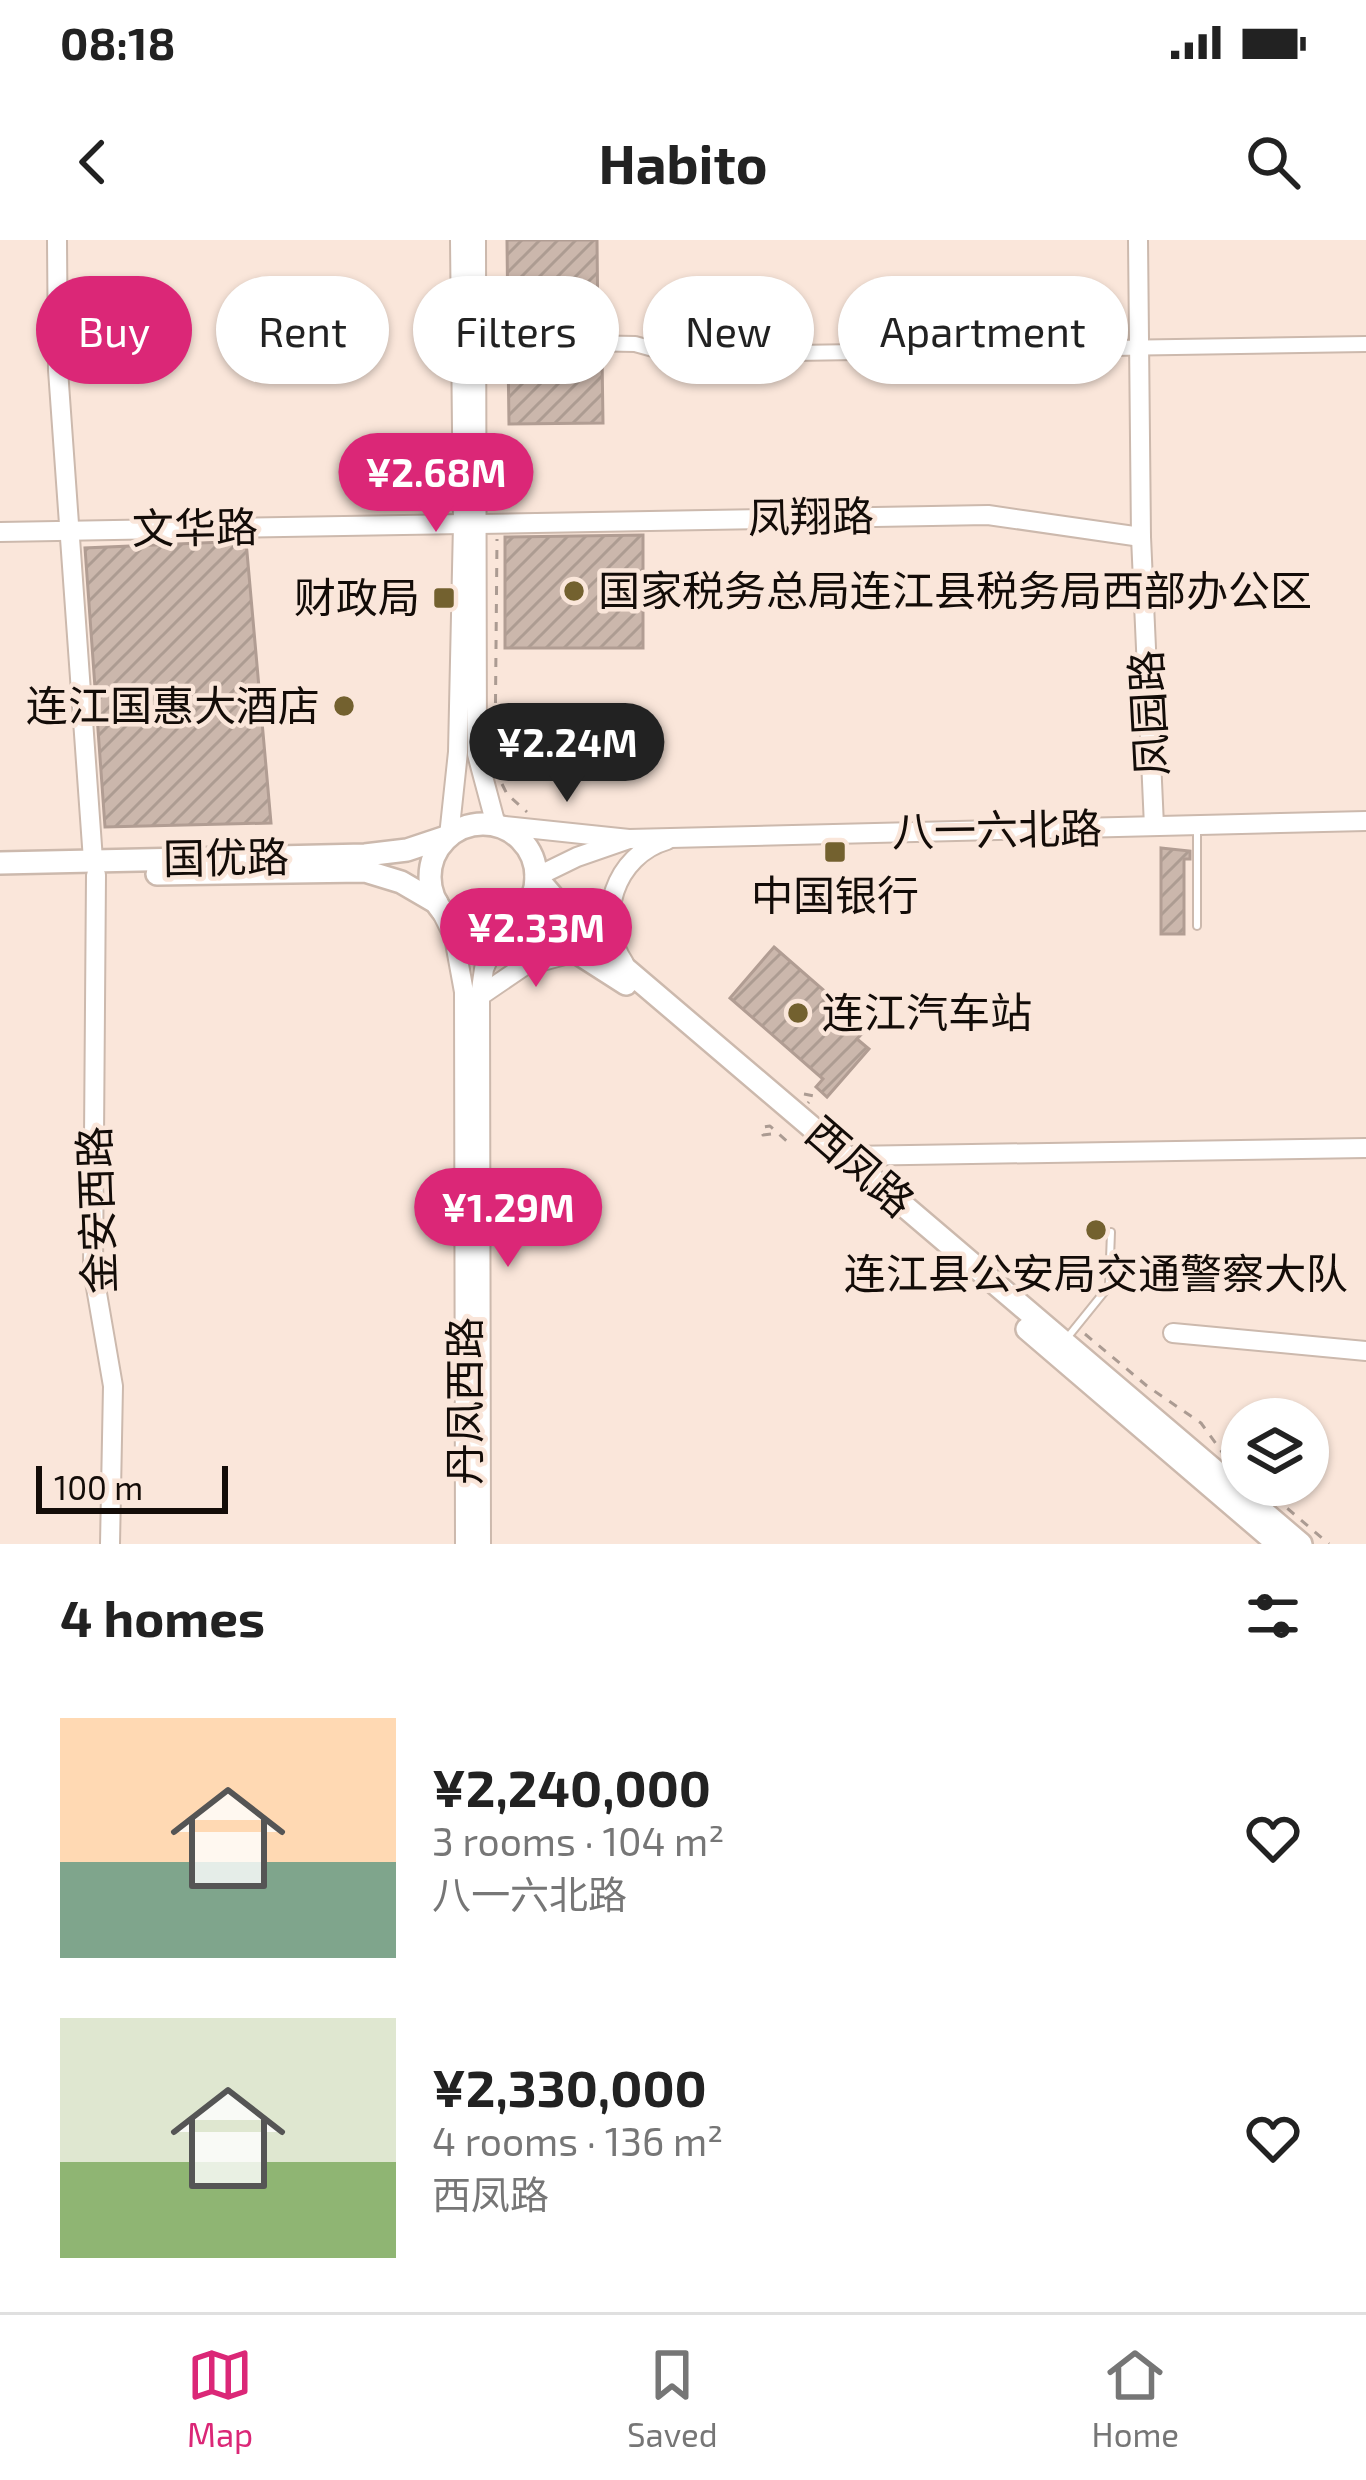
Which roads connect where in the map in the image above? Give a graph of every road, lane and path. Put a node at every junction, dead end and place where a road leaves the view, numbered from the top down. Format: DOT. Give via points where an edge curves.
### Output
graph roads {
  1 [pos="57,240"];
  2 [pos="460,240"];
  3 [pos="476,240"];
  4 [pos="1138,240"];
  5 [pos="463,276"];
  6 [pos="474,276"];
  7 [pos="619,344"];
  8 [pos="1366,344"];
  9 [pos="1138,349"];
  10 [pos="472,384"];
  11 [pos="480,523"];
  12 [pos="69,530"];
  13 [pos="0,532"];
  14 [pos="1141,537"];
  15 [pos="494,755"];
  16 [pos="498,776"];
  17 [pos="536,817"];
  18 [pos="1366,821"];
  19 [pos="496,825"];
  20 [pos="1197,825"];
  21 [pos="1154,826"];
  22 [pos="449,836"];
  23 [pos="678,837"];
  24 [pos="629,839"];
  25 [pos="0,862"];
  26 [pos="94,868"];
  27 [pos="0,877"];
  28 [pos="536,877"];
  29 [pos="436,903"];
  30 [pos="502,926"];
  31 [pos="1197,926"];
  32 [pos="576,952"];
  33 [pos="627,967"];
  34 [pos="480,996"];
  35 [pos="804,1094"];
  36 [pos="811,1109"];
  37 [pos="771,1134"];
  38 [pos="791,1145"];
  39 [pos="1366,1148"];
  40 [pos="847,1156"];
  41 [pos="1111,1232"];
  42 [pos="1173,1333"];
  43 [pos="1070,1334"];
  44 [pos="1366,1351"];
  45 [pos="1221,1451"];
  46 [pos="1285,1506"];
  47 [pos="110,1544"];
  48 [pos="466,1544"];
  49 [pos="481,1544"];
  50 [pos="1278,1544"];
  51 [pos="1300,1544"];
  52 [pos="1329,1544"];
  1 -- 12 [label="street, 金安西路"];
  2 -- 5 [label="street"];
  3 -- 6 [label="street"];
  4 -- 9 [label="street, 凤园路"];
  7 -- 9 [label="street" via="675,355"];
  8 -- 9 [label="street"];
  9 -- 14 [label="street, 凤园路"];
  10 -- 11 [label="street"];
  11 -- 12 [label="street, 文华路"];
  11 -- 14 [label="street, 凤翔路" via="988,515"];
  11 -- 15 [label="path"];
  11 -- 19 [label="street" via="477,754"];
  11 -- 22 [label="street"];
  12 -- 13 [label="street, 文华路"];
  12 -- 26 [label="street, 金安西路"];
  14 -- 21 [label="street, 凤园路"];
  16 -- 17 [label="path" via="506,794"];
  18 -- 20 [label="street, 八一六北路"];
  19 -- 22 [label="main road"];
  19 -- 24 [label="street, 八一六北路"];
  19 -- 28 [label="main road" via="529,850"];
  20 -- 21 [label="street, 八一六北路"];
  20 -- 31 [label="lane"];
  21 -- 23 [label="street, 八一六北路"];
  22 -- 26 [label="main road, 国优路" via="365,856"];
  22 -- 29 [label="main road" via="430,874"];
  23 -- 24 [label="street, 八一六北路"];
  23 -- 33 [label="street" via="637,857 614,890 610,932"];
  24 -- 28 [label="street, 八一六北路"];
  25 -- 26 [label="main road, 国优路"];
  26 -- 27 [label="main road, 国优路"];
  26 -- 29 [label="main road, 国优路" via="365,871"];
  26 -- 47 [label="street, 金安西路" via="93,1270 112,1386"];
  28 -- 30 [label="main road" via="523,911"];
  28 -- 33 [label="main road, 西凤路" via="575,925"];
  29 -- 30 [label="main road" via="472,929"];
  29 -- 48 [label="street, 丹凤西路" via="459,953 464,992"];
  30 -- 32 [label="main road, 西凤路"];
  30 -- 34 [label="street, 丹凤西路"];
  32 -- 34 [label="street" via="524,966"];
  32 -- 50 [label="main road, 西凤路" via="632,988"];
  33 -- 40 [label="main road, 西凤路"];
  34 -- 49 [label="street, 丹凤西路"];
  35 -- 36 [label="path" via="814,1100 794,1093"];
  37 -- 38 [label="path" via="763,1135 763,1127"];
  39 -- 40 [label="street"];
  40 -- 43 [label="main road, 西凤路"];
  41 -- 43 [label="lane" via="1109,1286"];
  42 -- 44 [label="street"];
  43 -- 45 [label="path" via="1201,1423"];
  43 -- 51 [label="main road, 西凤路"];
  46 -- 52 [label="path"];
}
